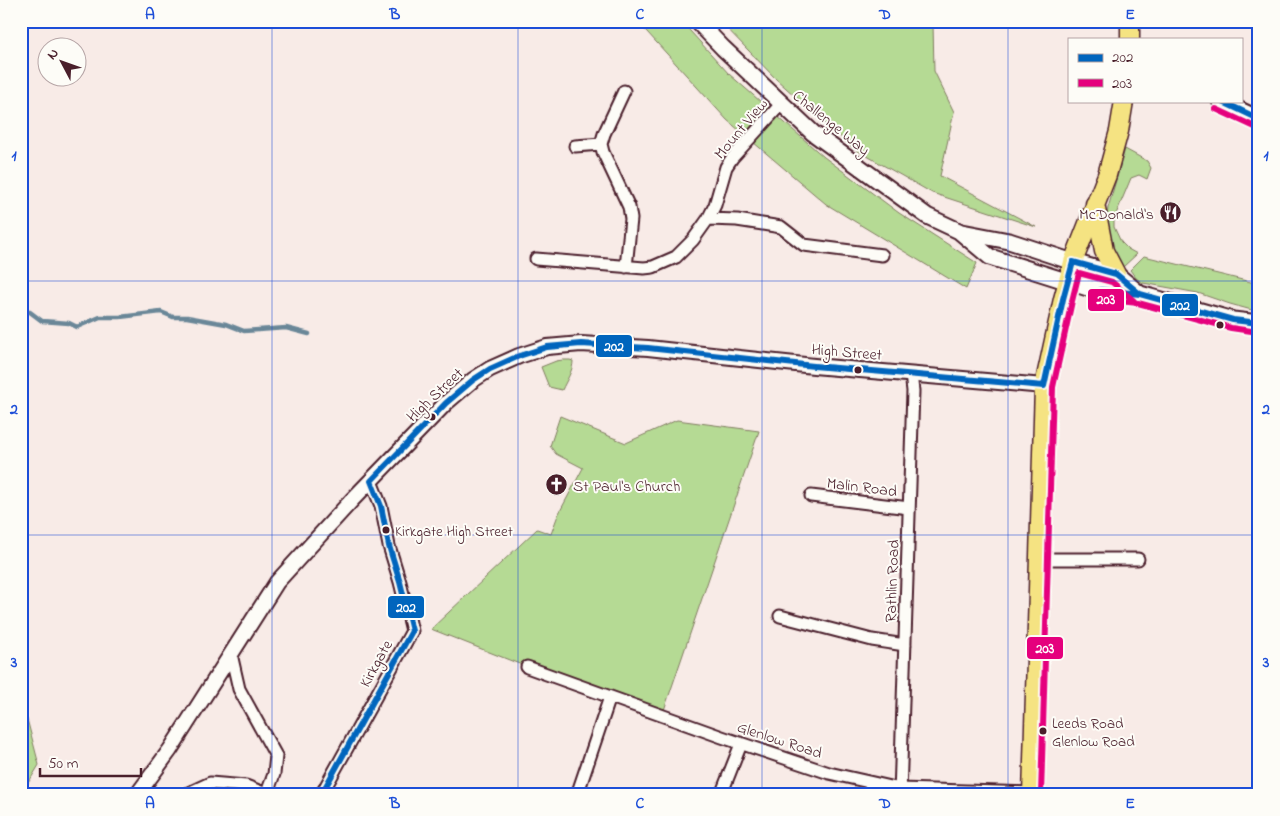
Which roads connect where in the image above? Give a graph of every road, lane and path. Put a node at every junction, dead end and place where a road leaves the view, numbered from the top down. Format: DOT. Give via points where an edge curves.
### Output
graph roads {
  1 [pos="697,21"];
  2 [pos="624,91"];
  3 [pos="1124,102"];
  4 [pos="1222,102"];
  5 [pos="782,103"];
  6 [pos="1259,119"];
  7 [pos="602,144"];
  8 [pos="575,146"];
  9 [pos="1095,204"];
  10 [pos="708,219"];
  11 [pos="959,231"];
  12 [pos="882,255"];
  13 [pos="536,259"];
  14 [pos="1073,262"];
  15 [pos="626,267"];
  16 [pos="1116,274"];
  17 [pos="1067,282"];
  18 [pos="1140,294"];
  19 [pos="1259,323"];
  20 [pos="911,374"];
  21 [pos="1044,386"];
  22 [pos="371,481"];
  23 [pos="811,496"];
  24 [pos="909,508"];
  25 [pos="1039,559"];
  26 [pos="1138,559"];
  27 [pos="780,616"];
  28 [pos="905,645"];
  29 [pos="231,654"];
  30 [pos="528,668"];
  31 [pos="610,697"];
  32 [pos="741,744"];
  33 [pos="900,792"];
  34 [pos="268,794"];
  35 [pos="1032,794"];
  36 [pos="136,795"];
  37 [pos="184,795"];
  38 [pos="321,795"];
  39 [pos="576,795"];
  40 [pos="721,795"];
  1 -- 5 [label="main road, Challenge Way"];
  2 -- 7 [label="street"];
  3 -- 9 [label="main road" via="1119,131"];
  4 -- 6 [label="main road"];
  5 -- 10 [label="street, Mount View" via="726,167"];
  5 -- 11 [label="main road, Challenge Way" via="813,133 927,216"];
  7 -- 8 [label="street"];
  7 -- 15 [label="street" via="629,207 631,219"];
  9 -- 14 [label="main road"];
  9 -- 16 [label="main road" via="1104,251"];
  10 -- 12 [label="street" via="781,227 804,245"];
  10 -- 15 [label="street, Mount View" via="676,257 653,267"];
  11 -- 14 [label="main road, Challenge Way" via="1009,240"];
  11 -- 17 [label="main road, Challenge Way" via="990,257"];
  13 -- 15 [label="street, Mount View"];
  14 -- 16 [label="main road, Challenge Way"];
  14 -- 17 [label="main road"];
  16 -- 18 [label="main road"];
  17 -- 18 [label="main road, Challenge Way" via="1091,289"];
  17 -- 21 [label="main road"];
  18 -- 19 [label="main road" via="1233,320"];
  20 -- 21 [label="street, High Street"];
  20 -- 22 [label="street, High Street" via="648,348 581,344 547,347 519,356 473,380 446,403"];
  20 -- 24 [label="street, Rathlin Road"];
  21 -- 25 [label="main road"];
  22 -- 29 [label="street, High Street" via="277,582"];
  22 -- 38 [label="street, Kirkgate" via="381,506 412,631"];
  23 -- 24 [label="street, Malin Road"];
  24 -- 28 [label="street, Rathlin Road"];
  25 -- 26 [label="street"];
  25 -- 35 [label="main road"];
  27 -- 28 [label="street" via="872,640"];
  28 -- 33 [label="street, Rathlin Road"];
  29 -- 34 [label="street" via="239,689 276,756"];
  29 -- 36 [label="street, High Street" via="170,750"];
  30 -- 31 [label="street, Glenlow Road"];
  31 -- 32 [label="street, Glenlow Road"];
  31 -- 39 [label="street"];
  32 -- 33 [label="street, Glenlow Road"];
  32 -- 40 [label="street"];
  33 -- 35 [label="street, Glenlow Road"];
  34 -- 37 [label="street" via="246,786 210,783"];
}
